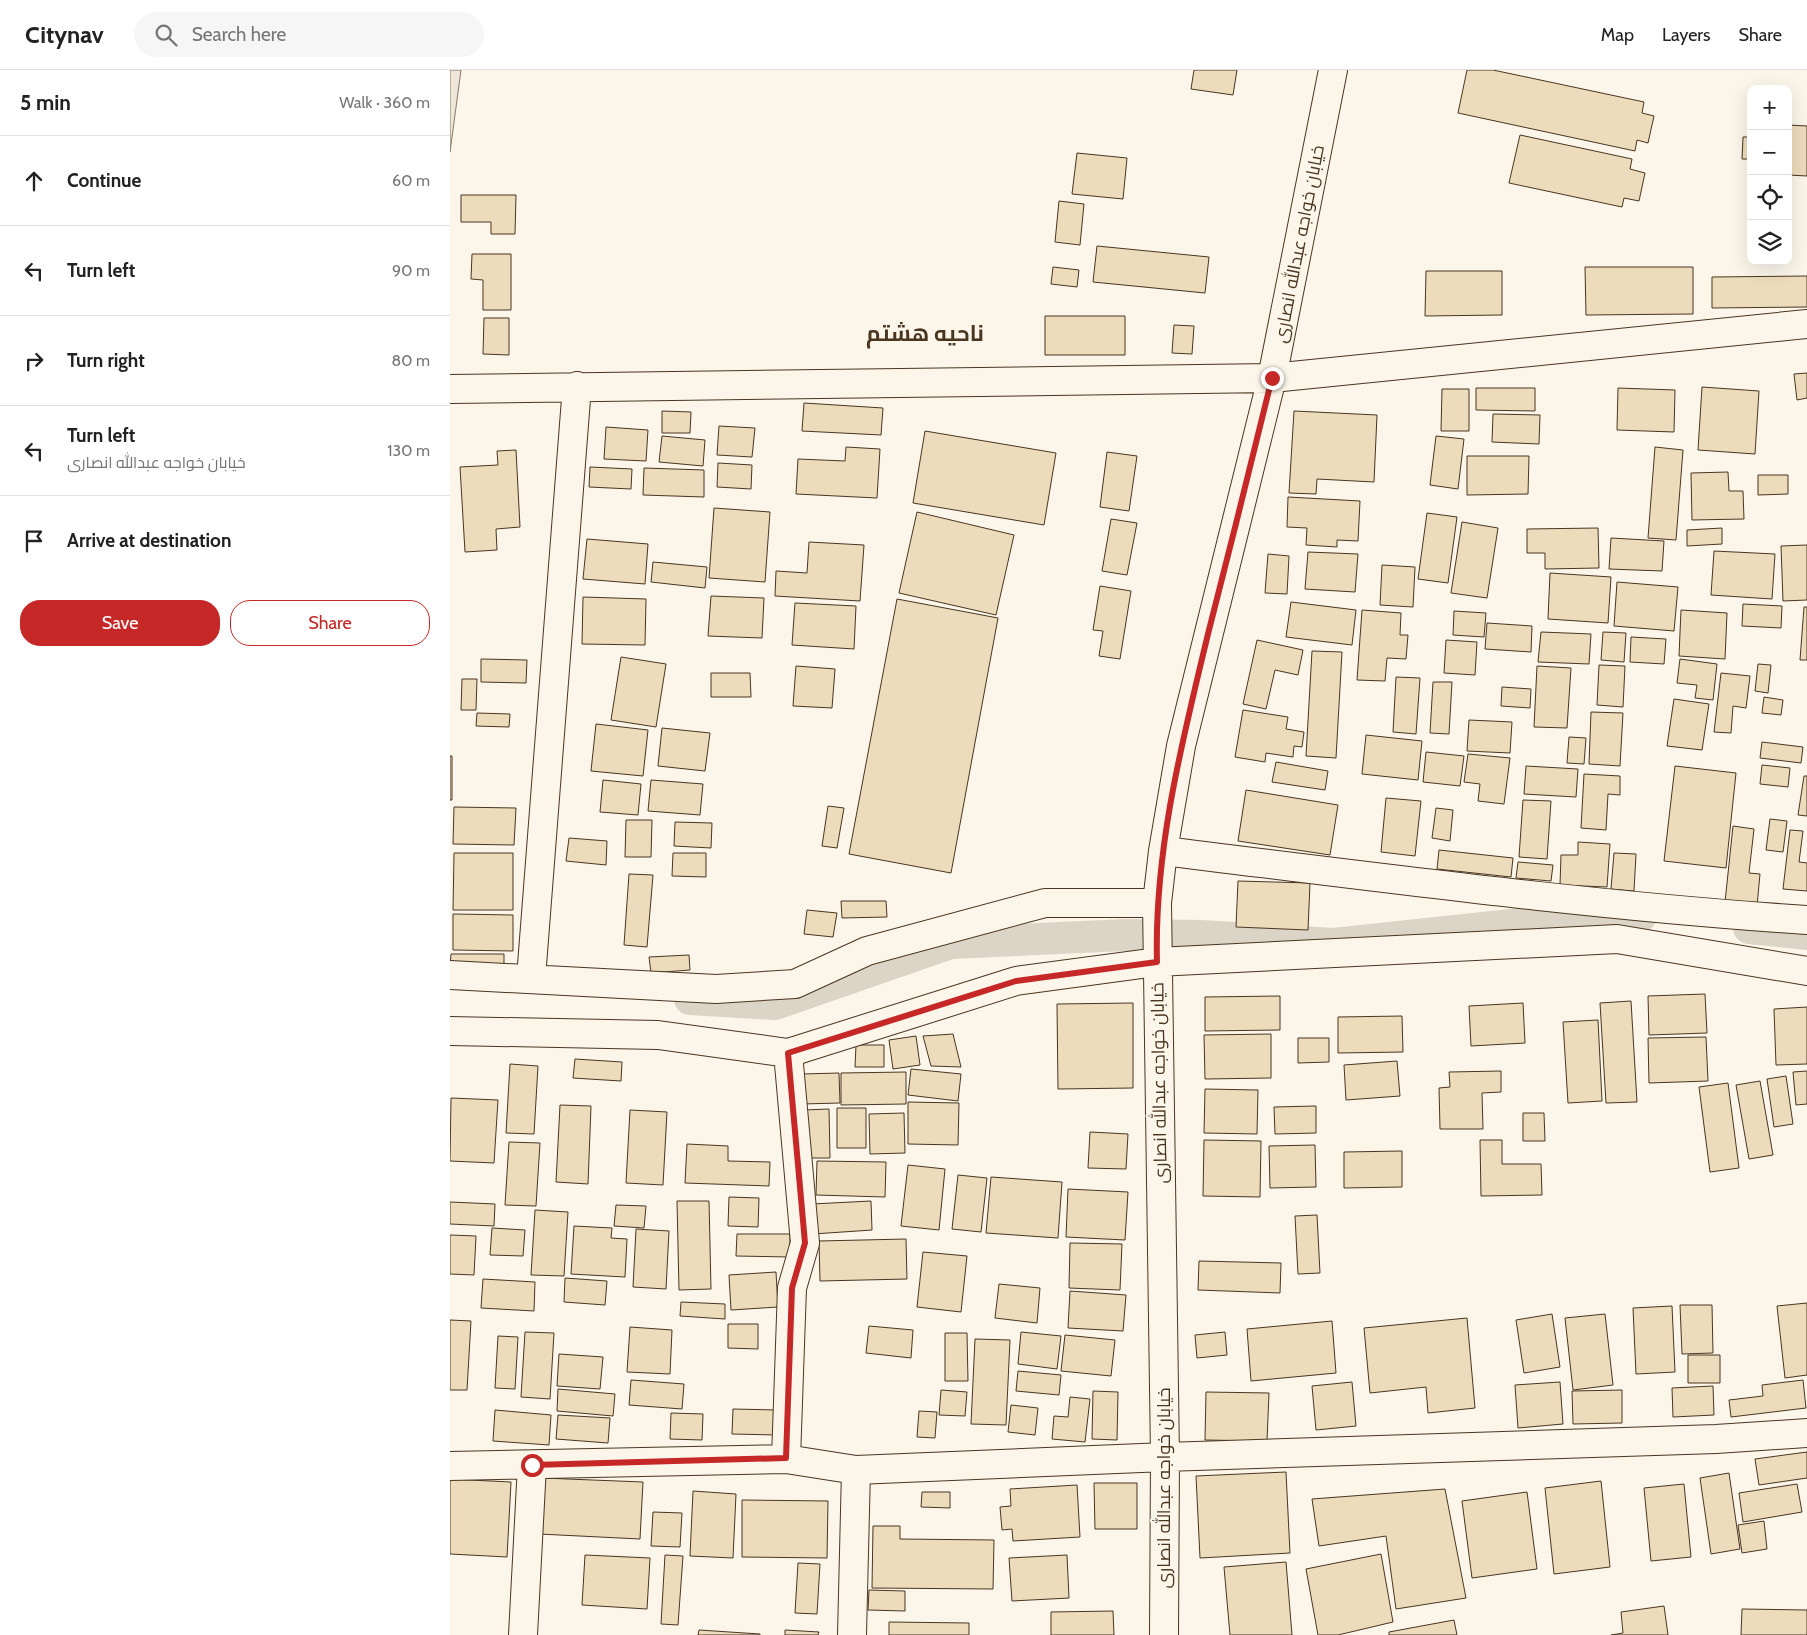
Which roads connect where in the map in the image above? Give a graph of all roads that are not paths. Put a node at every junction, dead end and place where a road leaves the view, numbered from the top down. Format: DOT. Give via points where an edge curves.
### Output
graph roads {
  1 [pos="1333,70"];
  2 [pos="1807,324"];
  3 [pos="1272,378"];
  4 [pos="577,386"];
  5 [pos="450,389"];
  6 [pos="1163,851"];
  7 [pos="1157,903"];
  8 [pos="1807,920"];
  9 [pos="1157,962"];
  10 [pos="1807,971"];
  11 [pos="450,975"];
  12 [pos="531,978"];
  13 [pos="450,1031"];
  14 [pos="788,1053"];
  15 [pos="1807,1433"];
  16 [pos="1165,1457"];
  17 [pos="786,1458"];
  18 [pos="532,1465"];
  19 [pos="450,1466"];
  20 [pos="856,1470"];
  21 [pos="523,1635"];
  22 [pos="852,1635"];
  23 [pos="1164,1635"];
  1 -- 3 [label="street, خیابان خواجه عبدالله انصاری"];
  2 -- 3 [label="street"];
  3 -- 4 [label="street"];
  3 -- 6 [label="street, خیابان خواجه عبدالله انصاری" via="1180,746"];
  4 -- 5 [label="street"];
  4 -- 12 [label="street"];
  6 -- 7 [label="street, خیابان خواجه عبدالله انصاری"];
  6 -- 8 [label="street" via="1486,890"];
  7 -- 9 [label="street, خیابان خواجه عبدالله انصاری"];
  7 -- 12 [label="street" via="1045,903 867,951 795,984 716,989"];
  9 -- 10 [label="street" via="1617,940"];
  9 -- 14 [label="street" via="1016,981"];
  9 -- 16 [label="street, خیابان خواجه عبدالله انصاری"];
  11 -- 12 [label="street"];
  13 -- 14 [label="street" via="658,1035"];
  14 -- 17 [label="street" via="805,1243 792,1288"];
  15 -- 16 [label="street" via="1716,1439"];
  16 -- 20 [label="street"];
  16 -- 23 [label="street, خیابان خواجه عبدالله انصاری"];
  17 -- 18 [label="street"];
  17 -- 20 [label="street"];
  18 -- 19 [label="street"];
  18 -- 21 [label="street"];
  20 -- 22 [label="street"];
}
